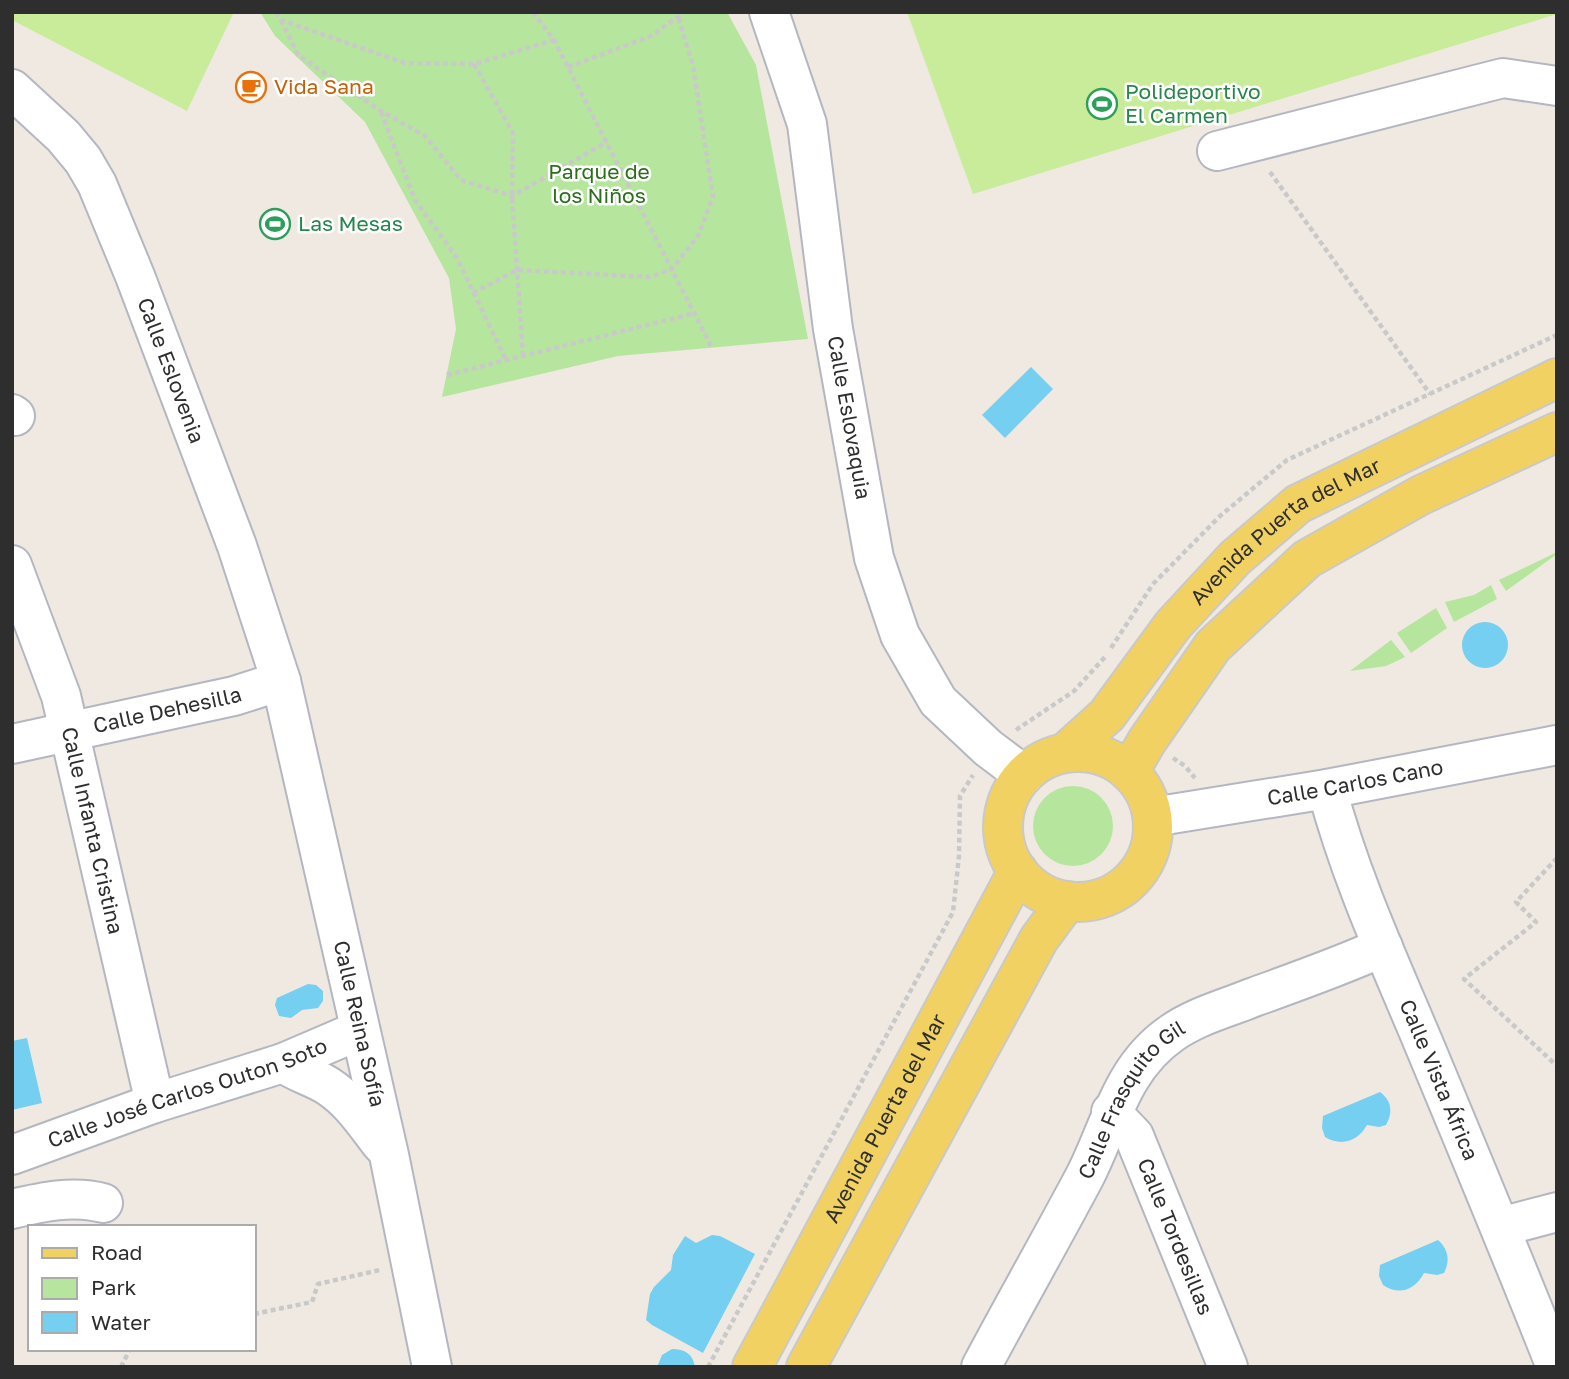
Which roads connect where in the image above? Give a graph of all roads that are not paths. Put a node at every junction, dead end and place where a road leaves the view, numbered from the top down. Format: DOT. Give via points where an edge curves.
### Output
graph roads {
  1 [pos="769,12"];
  2 [pos="1557,86"];
  3 [pos="12,89"];
  4 [pos="1233,147"];
  5 [pos="1557,377"];
  6 [pos="1557,432"];
  7 [pos="12,565"];
  8 [pos="281,681"];
  9 [pos="70,732"];
  10 [pos="12,744"];
  11 [pos="1557,745"];
  12 [pos="1066,752"];
  13 [pos="1129,772"];
  14 [pos="1024,775"];
  15 [pos="1327,789"];
  16 [pos="1153,817"];
  17 [pos="1018,871"];
  18 [pos="1067,901"];
  19 [pos="1383,947"];
  20 [pos="360,1030"];
  21 [pos="283,1063"];
  22 [pos="155,1103"];
  23 [pos="1111,1112"];
  24 [pos="12,1155"];
  25 [pos="389,1155"];
  26 [pos="103,1203"];
  27 [pos="12,1209"];
  28 [pos="1557,1212"];
  29 [pos="1500,1227"];
  30 [pos="432,1367"];
  31 [pos="752,1367"];
  32 [pos="806,1367"];
  33 [pos="981,1367"];
  34 [pos="1228,1367"];
  35 [pos="1556,1367"];
  1 -- 14 [label="street, Calle Eslovaquia" via="807,124 833,329 882,583 900,635 938,701"];
  2 -- 4 [label="street" via="1503,78"];
  3 -- 8 [label="street, Calle Eslovenia" via="83,160 111,214 237,546"];
  5 -- 12 [label="main road, Avenida Puerta del Mar" via="1298,504 1235,558 1173,625 1107,715"];
  6 -- 13 [label="main road, Avenida Puerta del Mar" via="1421,495 1307,559 1213,646"];
  7 -- 9 [label="street, Calle Infanta Cristina"];
  8 -- 9 [label="street, Calle Dehesilla" via="234,696"];
  8 -- 20 [label="street, Calle Reina Sofía"];
  9 -- 10 [label="street, Calle Dehesilla"];
  9 -- 22 [label="street, Calle Infanta Cristina"];
  11 -- 15 [label="street, Calle Carlos Cano"];
  12 -- 13 [label="main road" via="1088,752"];
  12 -- 14 [label="main road" via="1042,760"];
  13 -- 16 [label="main road" via="1145,792"];
  14 -- 17 [label="main road" via="1009,797 1003,822 1006,848"];
  15 -- 16 [label="street, Calle Carlos Cano"];
  15 -- 19 [label="street, Calle Vista África" via="1338,832"];
  16 -- 18 [label="main road" via="1152,845 1140,870 1108,895"];
  17 -- 18 [label="main road" via="1040,891"];
  17 -- 31 [label="main road, Avenida Puerta del Mar"];
  18 -- 32 [label="main road" via="1039,939"];
  19 -- 23 [label="street, Calle Frasquito Gil" via="1173,1032 1152,1049"];
  19 -- 29 [label="street, Calle Vista África"];
  20 -- 21 [label="street, Calle José Carlos Outon Soto"];
  20 -- 25 [label="street, Calle Reina Sofía"];
  21 -- 22 [label="street, Calle José Carlos Outon Soto"];
  21 -- 25 [label="street" via="343,1098"];
  22 -- 24 [label="street, Calle José Carlos Outon Soto"];
  23 -- 33 [label="street, Calle Frasquito Gil" via="1091,1184 1009,1334"];
  23 -- 34 [label="street, Calle Tordesillas" via="1134,1136"];
  25 -- 30 [label="street, Calle Reina Sofía"];
  26 -- 27 [label="street" via="65,1200"];
  28 -- 29 [label="street"];
  29 -- 35 [label="street, Calle Vista África"];
}
